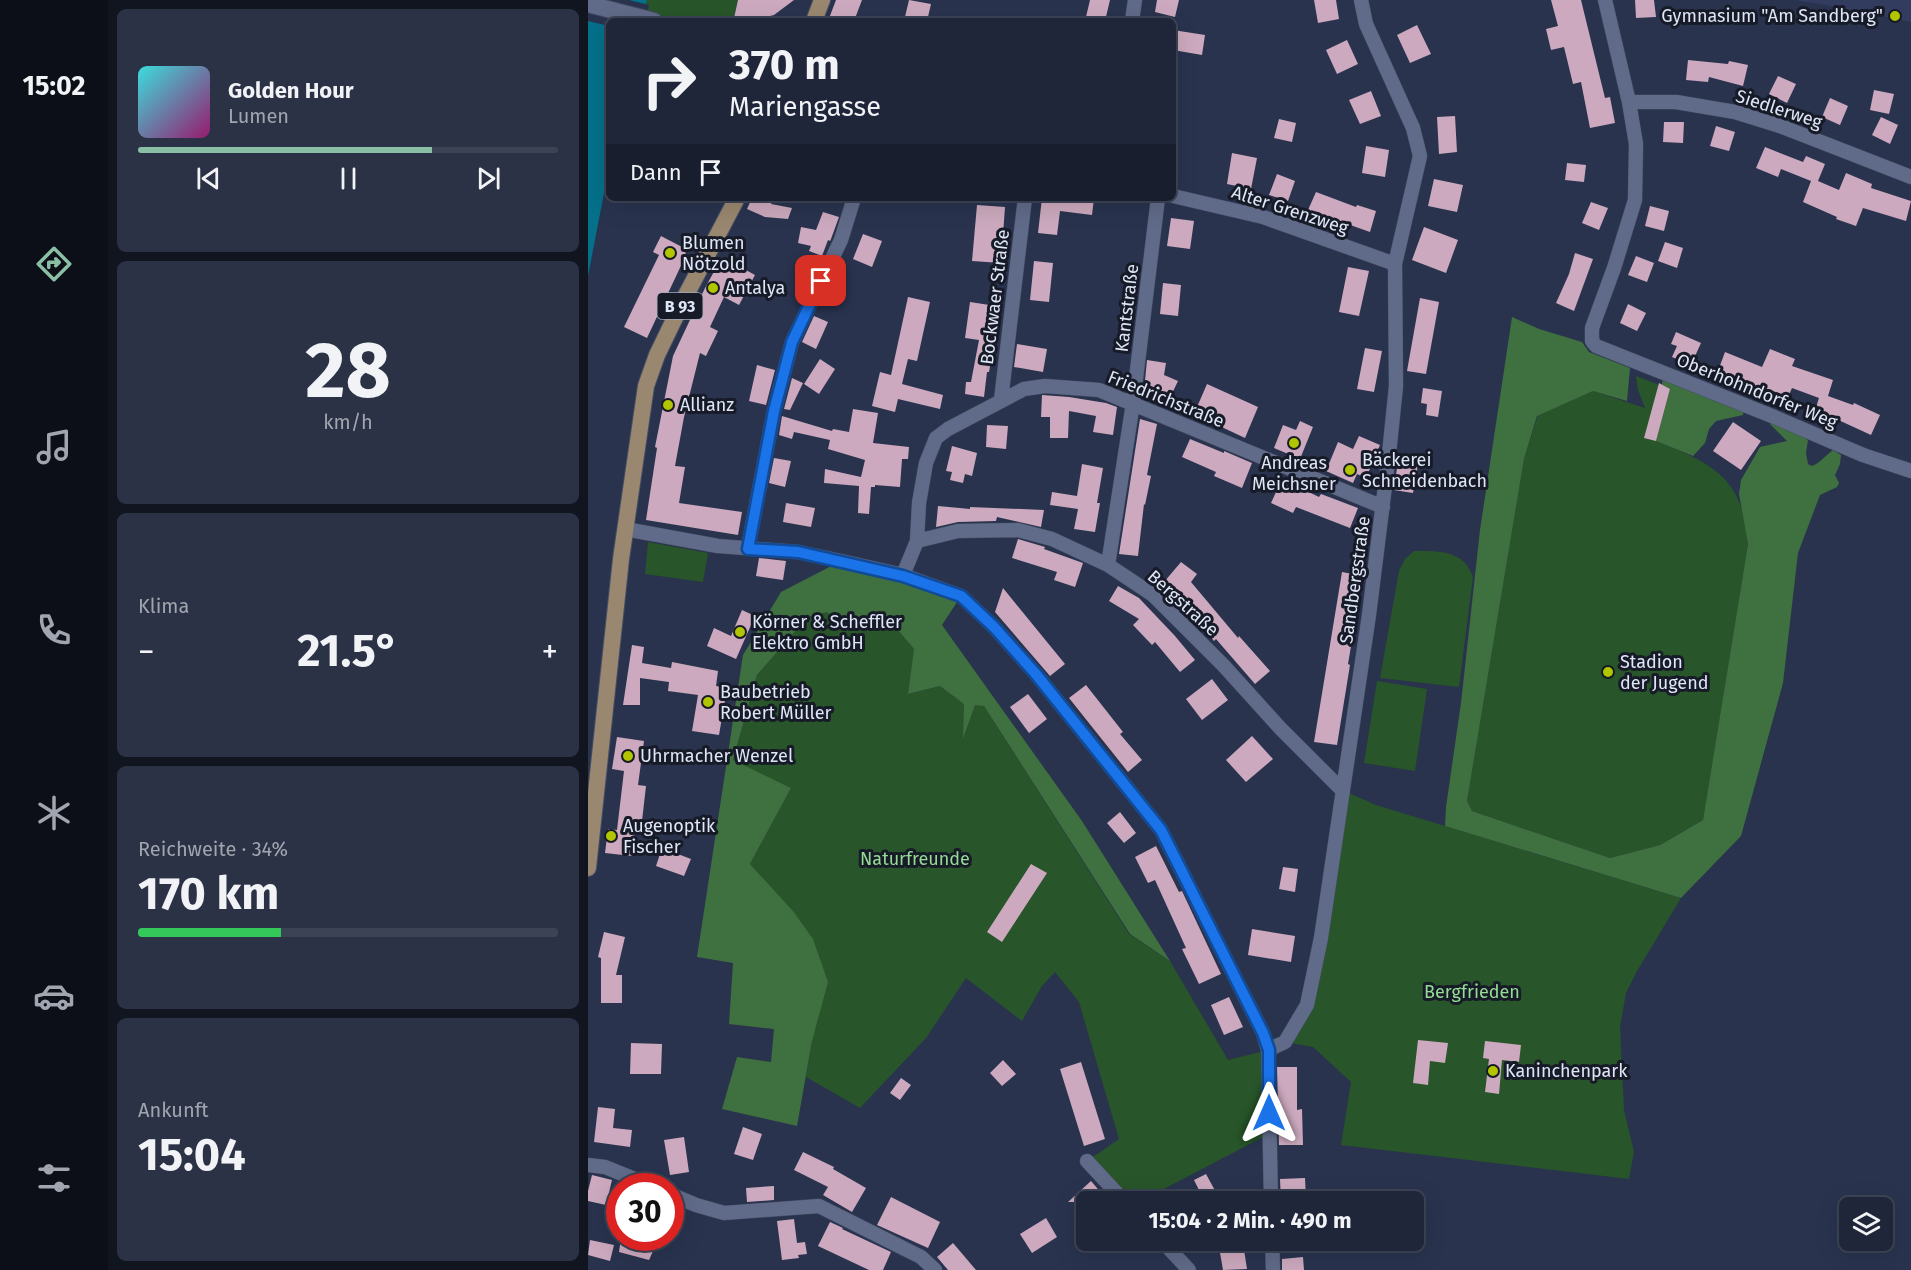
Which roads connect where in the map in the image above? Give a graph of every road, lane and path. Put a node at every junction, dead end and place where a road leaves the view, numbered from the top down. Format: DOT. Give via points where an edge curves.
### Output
graph roads {
  1 [pos="822,0"];
  2 [pos="1135,0"];
  3 [pos="1361,0"];
  4 [pos="1605,0"];
  5 [pos="588,4"];
  6 [pos="642,18"];
  7 [pos="815,18"];
  8 [pos="1132,18"];
  9 [pos="1629,102"];
  10 [pos="1911,177"];
  11 [pos="1176,197"];
  12 [pos="735,201"];
  13 [pos="853,201"];
  14 [pos="1025,201"];
  15 [pos="1158,201"];
  16 [pos="1395,264"];
  17 [pos="1001,400"];
  18 [pos="1133,403"];
  19 [pos="1911,471"];
  20 [pos="1383,507"];
  21 [pos="625,529"];
  22 [pos="917,541"];
  23 [pos="748,549"];
  24 [pos="1108,565"];
  25 [pos="903,576"];
  26 [pos="1342,790"];
  27 [pos="588,868"];
  28 [pos="1269,1050"];
  29 [pos="1087,1161"];
  30 [pos="588,1165"];
  31 [pos="619,1173"];
  32 [pos="1115,1191"];
  33 [pos="1271,1191"];
  34 [pos="684,1200"];
  35 [pos="1171,1251"];
  36 [pos="1272,1251"];
  37 [pos="935,1270"];
  38 [pos="1189,1270"];
  39 [pos="1273,1270"];
  1 -- 7 [label="main road"];
  2 -- 8 [label="street"];
  3 -- 16 [label="street, Sandbergstraße" via="1366,24 1413,128 1420,156"];
  4 -- 9 [label="street"];
  5 -- 6 [label="main road"];
  9 -- 10 [label="street, Siedlerweg" via="1676,102 1735,112"];
  9 -- 19 [label="street, Oberhohndorfer Weg" via="1636,144 1635,200 1592,328 1596,346"];
  11 -- 16 [label="street, Alter Grenzweg" via="1263,217"];
  12 -- 21 [label="main road, B 93" via="685,297 646,386"];
  13 -- 23 [label="street" via="841,240 792,342 774,411"];
  14 -- 17 [label="street, Bockwaer Straße"];
  15 -- 18 [label="street, Kantstraße"];
  16 -- 20 [label="street, Sandbergstraße" via="1396,386"];
  17 -- 18 [label="street, Friedrichstraße" via="1024,389 1045,386 1099,390"];
  17 -- 22 [label="street, Friedrichstraße" via="936,438 926,463"];
  18 -- 20 [label="street, Friedrichstraße"];
  18 -- 24 [label="street, Kantstraße"];
  20 -- 26 [label="street, Sandbergstraße"];
  21 -- 23 [label="street"];
  21 -- 27 [label="main road, B 93"];
  22 -- 24 [label="street, Bergstraße" via="957,531 1018,530 1052,539"];
  22 -- 25 [label="street, Friedrichstraße"];
  23 -- 25 [label="street" via="798,552"];
  24 -- 26 [label="street, Bergstraße" via="1153,595"];
  25 -- 28 [label="street" via="961,596 994,627 1161,830"];
  26 -- 28 [label="street, Sandbergstraße" via="1321,939 1307,1005 1285,1042"];
  28 -- 33 [label="street"];
  29 -- 32 [label="street"];
  30 -- 31 [label="street"];
  34 -- 37 [label="street" via="724,1213 819,1206 921,1257"];
  35 -- 38 [label="street"];
  36 -- 39 [label="street"];
}
